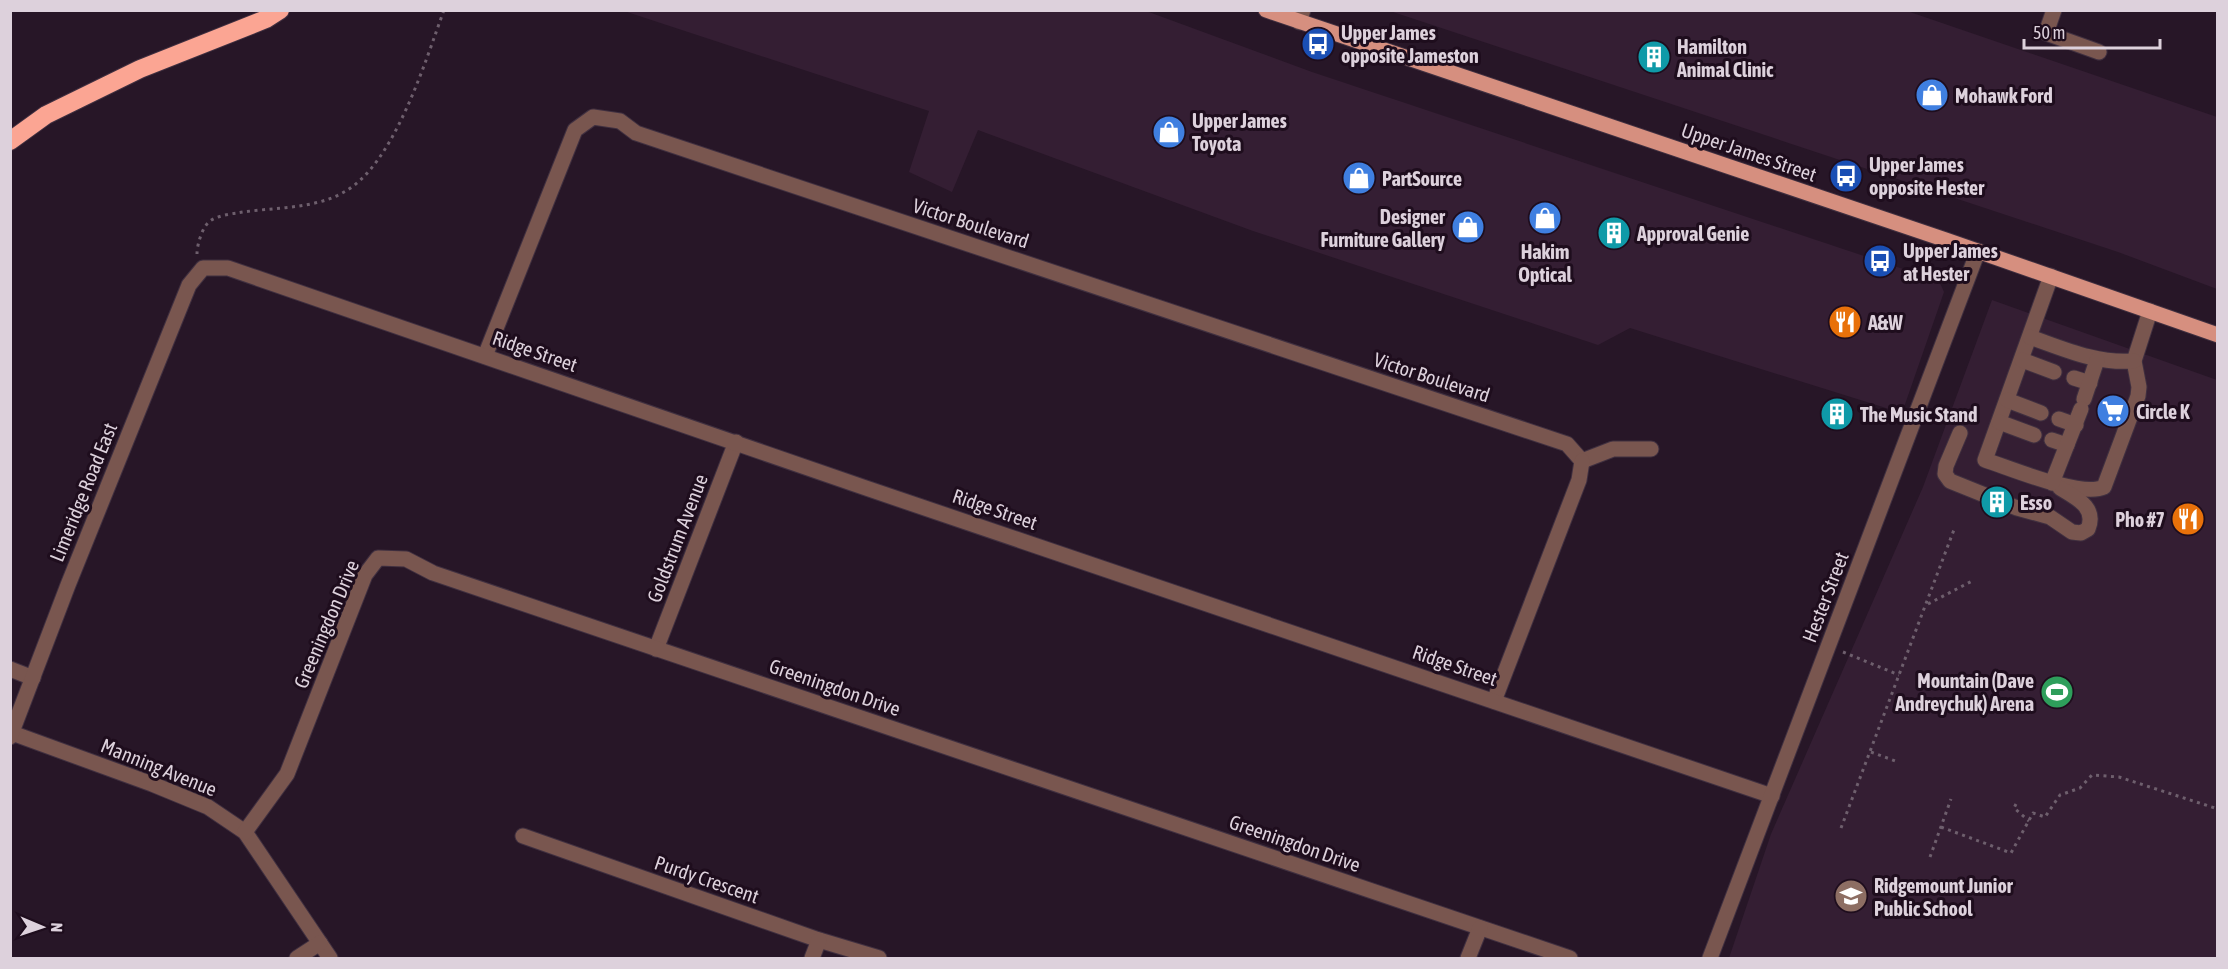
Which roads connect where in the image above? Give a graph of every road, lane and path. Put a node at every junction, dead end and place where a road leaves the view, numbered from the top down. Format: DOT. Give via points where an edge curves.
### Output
graph roads {
  1 [pos="280,10"];
  2 [pos="444,10"];
  3 [pos="1266,10"];
  4 [pos="2054,10"];
  5 [pos="1301,16"];
  6 [pos="2099,51"];
  7 [pos="10,141"];
  8 [pos="1978,251"];
  9 [pos="203,268"];
  10 [pos="2051,276"];
  11 [pos="2150,312"];
  12 [pos="2217,335"];
  13 [pos="2030,337"];
  14 [pos="485,356"];
  15 [pos="2022,360"];
  16 [pos="2097,360"];
  17 [pos="2134,362"];
  18 [pos="2054,372"];
  19 [pos="2074,378"];
  20 [pos="2090,383"];
  21 [pos="2007,400"];
  22 [pos="2041,412"];
  23 [pos="2059,419"];
  24 [pos="1999,422"];
  25 [pos="2076,425"];
  26 [pos="1960,433"];
  27 [pos="2034,435"];
  28 [pos="2052,441"];
  29 [pos="736,442"];
  30 [pos="2067,446"];
  31 [pos="1650,449"];
  32 [pos="1582,461"];
  33 [pos="2052,483"];
  34 [pos="1955,527"];
  35 [pos="1974,580"];
  36 [pos="1926,604"];
  37 [pos="1829,646"];
  38 [pos="656,649"];
  39 [pos="10,669"];
  40 [pos="1899,675"];
  41 [pos="33,678"];
  42 [pos="1494,701"];
  43 [pos="11,735"];
  44 [pos="1871,752"];
  45 [pos="1898,762"];
  46 [pos="1772,796"];
  47 [pos="1951,799"];
  48 [pos="2016,804"];
  49 [pos="2217,809"];
  50 [pos="2029,821"];
  51 [pos="1941,827"];
  52 [pos="1842,828"];
  53 [pos="245,832"];
  54 [pos="523,836"];
  55 [pos="1930,857"];
  56 [pos="1480,928"];
  57 [pos="819,940"];
  58 [pos="320,943"];
  59 [pos="297,958"];
  60 [pos="330,958"];
  61 [pos="812,958"];
  62 [pos="879,958"];
  63 [pos="1468,958"];
  64 [pos="1570,958"];
  65 [pos="1710,958"];
  1 -- 7 [label="highway" via="140,69 46,115"];
  2 -- 9 [label="path" via="394,135 362,179 344,193 301,206 210,221 196,253"];
  3 -- 5 [label="main road, Upper James Street"];
  4 -- 6 [label="street" via="2046,33"];
  5 -- 8 [label="main road, Upper James Street"];
  8 -- 10 [label="main road, Upper James Street"];
  8 -- 37 [label="street, Hester Street"];
  9 -- 14 [label="street, Ridge Street" via="228,267"];
  9 -- 41 [label="street, Limeridge Road East" via="189,285"];
  10 -- 11 [label="main road, Upper James Street"];
  10 -- 13 [label="street"];
  11 -- 12 [label="main road, Upper James Street"];
  11 -- 17 [label="street"];
  13 -- 15 [label="street"];
  13 -- 16 [label="street"];
  14 -- 29 [label="street, Ridge Street"];
  14 -- 32 [label="street, Victor Boulevard" via="576,130 593,117 620,121 636,133 1567,444"];
  15 -- 18 [label="street"];
  15 -- 21 [label="street"];
  16 -- 17 [label="street"];
  16 -- 20 [label="street"];
  17 -- 33 [label="street" via="2138,396 2104,487 2089,490"];
  19 -- 20 [label="street"];
  20 -- 25 [label="street"];
  21 -- 22 [label="street"];
  21 -- 24 [label="street"];
  23 -- 25 [label="street"];
  24 -- 27 [label="street"];
  24 -- 33 [label="street" via="1985,460"];
  25 -- 30 [label="street"];
  26 -- 33 [label="street" via="1946,466 1945,474 1950,481 2017,508 2050,516 2072,532 2088,529 2090,512 2084,504"];
  28 -- 30 [label="street"];
  29 -- 38 [label="street, Goldstrum Avenue"];
  29 -- 42 [label="street, Ridge Street"];
  30 -- 33 [label="street"];
  31 -- 32 [label="street" via="1613,449"];
  32 -- 42 [label="street" via="1579,480"];
  34 -- 36 [label="path"];
  35 -- 36 [label="path"];
  36 -- 40 [label="path"];
  37 -- 40 [label="path"];
  37 -- 46 [label="street, Hester Street"];
  38 -- 53 [label="street, Greeningdon Drive" via="434,573 406,559 378,558 365,575 287,774"];
  38 -- 56 [label="street, Greeningdon Drive"];
  39 -- 41 [label="street"];
  40 -- 44 [label="path"];
  41 -- 43 [label="street, Limeridge Road East"];
  42 -- 46 [label="street, Ridge Street"];
  43 -- 53 [label="street, Manning Avenue" via="208,807"];
  44 -- 45 [label="path"];
  44 -- 52 [label="path"];
  46 -- 65 [label="street, Hester Street"];
  47 -- 51 [label="path"];
  48 -- 50 [label="path" via="2014,808"];
  49 -- 50 [label="path" via="2119,777 2092,775 2080,788 2060,795 2046,817 2033,813"];
  50 -- 51 [label="path" via="2011,853"];
  51 -- 55 [label="path"];
  53 -- 58 [label="street, Manning Avenue"];
  54 -- 57 [label="street, Purdy Crescent"];
  56 -- 63 [label="street"];
  56 -- 64 [label="street, Greeningdon Drive"];
  57 -- 61 [label="street"];
  57 -- 62 [label="street, Purdy Crescent"];
  58 -- 59 [label="street"];
  58 -- 60 [label="street, Manning Avenue"];
}
